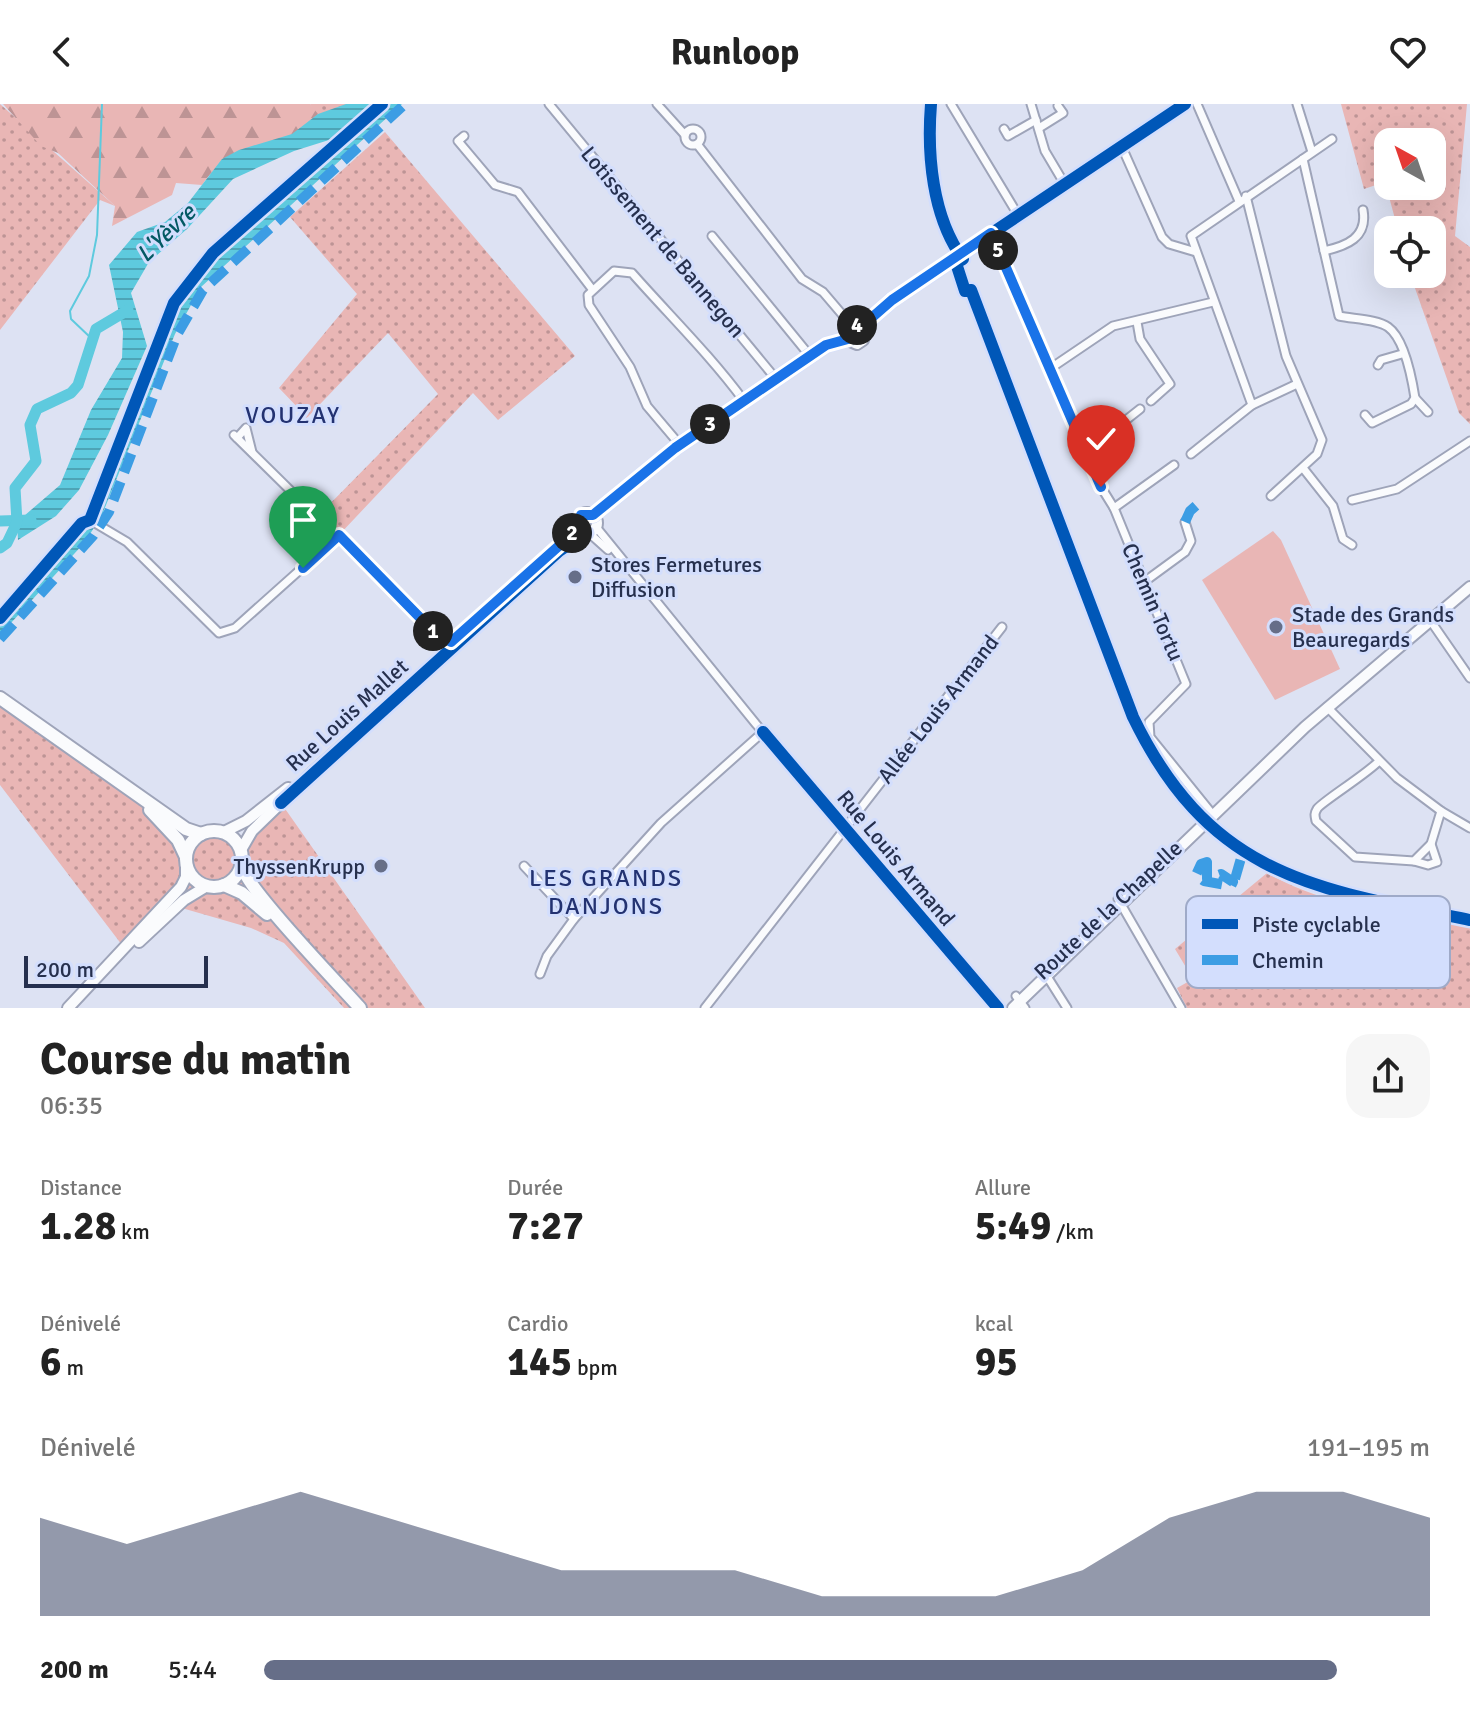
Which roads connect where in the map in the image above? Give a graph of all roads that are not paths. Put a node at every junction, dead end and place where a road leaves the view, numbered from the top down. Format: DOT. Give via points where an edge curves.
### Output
graph roads {
  1 [pos="549,104"];
  2 [pos="657,104"];
  3 [pos="951,104"];
  4 [pos="1031,104"];
  5 [pos="1185,104"];
  6 [pos="1197,104"];
  7 [pos="1297,104"];
  8 [pos="1058,106"];
  9 [pos="1038,124"];
  10 [pos="1004,129"];
  11 [pos="685,135"];
  12 [pos="464,136"];
  13 [pos="1332,139"];
  14 [pos="697,144"];
  15 [pos="1121,145"];
  16 [pos="1312,152"];
  17 [pos="1303,159"];
  18 [pos="1064,183"];
  19 [pos="1243,198"];
  20 [pos="1363,210"];
  21 [pos="1018,215"];
  22 [pos="991,233"];
  23 [pos="712,236"];
  24 [pos="1324,251"];
  25 [pos="1196,252"];
  26 [pos="592,289"];
  27 [pos="1213,302"];
  28 [pos="1137,322"];
  29 [pos="856,326"];
  30 [pos="848,339"];
  31 [pos="1402,354"];
  32 [pos="810,356"];
  33 [pos="1378,365"];
  34 [pos="1051,368"];
  35 [pos="776,379"];
  36 [pos="1297,384"];
  37 [pos="1415,398"];
  38 [pos="744,401"];
  39 [pos="1151,401"];
  40 [pos="1252,405"];
  41 [pos="1140,409"];
  42 [pos="1428,412"];
  43 [pos="1365,415"];
  44 [pos="1082,440"];
  45 [pos="1470,441"];
  46 [pos="680,445"];
  47 [pos="252,452"];
  48 [pos="1191,454"];
  49 [pos="1174,465"];
  50 [pos="1303,468"];
  51 [pos="1271,496"];
  52 [pos="1352,500"];
  53 [pos="1114,508"];
  54 [pos="593,515"];
  55 [pos="94,522"];
  56 [pos="1185,522"];
  57 [pos="587,530"];
  58 [pos="339,535"];
  59 [pos="1352,545"];
  60 [pos="1144,582"];
  61 [pos="1470,587"];
  62 [pos="1430,620"];
  63 [pos="1002,627"];
  64 [pos="448,646"];
  65 [pos="1470,678"];
  66 [pos="0,698"];
  67 [pos="1327,707"];
  68 [pos="763,732"];
  69 [pos="1379,761"];
  70 [pos="102,768"];
  71 [pos="1441,811"];
  72 [pos="1213,815"];
  73 [pos="845,828"];
  74 [pos="1470,828"];
  75 [pos="224,832"];
  76 [pos="201,834"];
  77 [pos="1431,844"];
  78 [pos="241,850"];
  79 [pos="186,860"];
  80 [pos="1414,861"];
  81 [pos="242,865"];
  82 [pos="524,866"];
  83 [pos="224,885"];
  84 [pos="207,886"];
  85 [pos="1119,901"];
  86 [pos="574,919"];
  87 [pos="316,959"];
  88 [pos="1045,972"];
  89 [pos="540,974"];
  90 [pos="1019,1003"];
  91 [pos="70,1008"];
  92 [pos="360,1008"];
  93 [pos="705,1008"];
  94 [pos="998,1008"];
  95 [pos="1005,1008"];
  96 [pos="1067,1008"];
  97 [pos="1181,1008"];
  1 -- 35 [label="street, Lotissement de Bannegon"];
  2 -- 11 [label="street"];
  3 -- 21 [label="street"];
  4 -- 9 [label="street"];
  5 -- 15 [label="main road, Rue Louis Mallet"];
  6 -- 19 [label="street"];
  7 -- 16 [label="street"];
  8 -- 9 [label="street" via="1063,113"];
  9 -- 10 [label="street" via="1008,136"];
  9 -- 18 [label="street" via="1048,157"];
  11 -- 14 [label="street" via="689,144"];
  11 -- 14 [label="street" via="697,129"];
  12 -- 26 [label="street" via="458,141 470,156 495,185 518,192"];
  13 -- 16 [label="street"];
  14 -- 29 [label="street" via="802,279"];
  15 -- 18 [label="main road, Rue Louis Mallet"];
  15 -- 25 [label="street" via="1162,237"];
  16 -- 17 [label="street"];
  17 -- 19 [label="street"];
  17 -- 24 [label="street"];
  18 -- 21 [label="main road, Rue Louis Mallet"];
  19 -- 25 [label="street" via="1191,236"];
  19 -- 36 [label="street"];
  20 -- 24 [label="street" via="1357,237"];
  21 -- 22 [label="main road, Rue Louis Mallet"];
  22 -- 29 [label="main road, Rue Louis Mallet"];
  22 -- 34 [label="street, Chemin Tortu"];
  23 -- 32 [label="street"];
  24 -- 31 [label="street" via="1339,316 1387,325"];
  25 -- 27 [label="street"];
  26 -- 38 [label="street" via="614,271 632,273"];
  26 -- 46 [label="street" via="589,305 635,376 647,406"];
  27 -- 28 [label="street"];
  27 -- 40 [label="street"];
  28 -- 34 [label="street" via="1107,329"];
  28 -- 39 [label="street" via="1140,339 1170,384"];
  29 -- 30 [label="main road" via="847,332"];
  29 -- 30 [label="main road, Rue Louis Mallet" via="865,333 862,342"];
  30 -- 32 [label="main road, Rue Louis Mallet"];
  31 -- 33 [label="street"];
  31 -- 37 [label="street"];
  32 -- 35 [label="main road, Rue Louis Mallet"];
  34 -- 44 [label="street, Chemin Tortu"];
  35 -- 38 [label="main road, Rue Louis Mallet"];
  36 -- 40 [label="street"];
  36 -- 50 [label="street" via="1322,440"];
  37 -- 42 [label="street"];
  37 -- 43 [label="street" via="1372,423"];
  38 -- 46 [label="main road, Rue Louis Mallet"];
  40 -- 48 [label="street"];
  41 -- 44 [label="street" via="1121,424"];
  44 -- 53 [label="street, Chemin Tortu"];
  45 -- 52 [label="street" via="1397,489"];
  46 -- 54 [label="main road, Rue Louis Mallet"];
  47 -- 47 [label="street" via="236,436 246,428"];
  47 -- 58 [label="street"];
  49 -- 53 [label="street"];
  50 -- 51 [label="street"];
  50 -- 59 [label="street" via="1330,502 1343,539"];
  53 -- 60 [label="street, Chemin Tortu"];
  54 -- 57 [label="main road"];
  54 -- 57 [label="main road, Rue Louis Mallet" via="581,515"];
  55 -- 58 [label="street" via="127,542 219,633 235,628"];
  56 -- 60 [label="street" via="1191,541 1185,552"];
  57 -- 64 [label="main road, Rue Louis Mallet"];
  57 -- 68 [label="street, Rue Louis Armand"];
  58 -- 64 [label="street"];
  60 -- 72 [label="street, Chemin Tortu" via="1186,684 1147,730"];
  61 -- 62 [label="main road, Route de la Chapelle"];
  62 -- 65 [label="street"];
  62 -- 67 [label="main road, Route de la Chapelle"];
  63 -- 73 [label="street, Allée Louis Armand"];
  64 -- 75 [label="main road, Rue Louis Mallet" via="276,798"];
  64 -- 78 [label="main road, Rue Louis Mallet" via="252,831"];
  66 -- 70 [label="main road"];
  67 -- 69 [label="street"];
  67 -- 72 [label="main road, Route de la Chapelle"];
  68 -- 73 [label="street, Rue Louis Armand"];
  68 -- 86 [label="street" via="661,823"];
  69 -- 71 [label="street"];
  69 -- 80 [label="street" via="1352,786 1323,802 1316,821 1355,857"];
  70 -- 76 [label="main road" via="186,829"];
  70 -- 79 [label="main road" via="159,818"];
  71 -- 74 [label="street"];
  71 -- 77 [label="street"];
  72 -- 85 [label="main road, Route de la Chapelle"];
  73 -- 93 [label="street, Allée Louis Armand"];
  73 -- 94 [label="street, Rue Louis Armand"];
  75 -- 76 [label="main road"];
  75 -- 78 [label="main road"];
  76 -- 79 [label="main road" via="190,843"];
  77 -- 80 [label="street"];
  77 -- 80 [label="street" via="1437,862"];
  78 -- 81 [label="main road"];
  79 -- 84 [label="main road" via="193,878"];
  79 -- 91 [label="main road" via="181,887"];
  81 -- 83 [label="main road"];
  81 -- 87 [label="main road" via="248,881"];
  82 -- 86 [label="street"];
  83 -- 84 [label="main road"];
  83 -- 87 [label="main road" via="242,893"];
  84 -- 91 [label="main road" via="184,900"];
  85 -- 88 [label="main road, Route de la Chapelle"];
  85 -- 97 [label="street"];
  86 -- 89 [label="street"];
  87 -- 92 [label="main road"];
  88 -- 90 [label="main road, Route de la Chapelle"];
  88 -- 96 [label="street"];
  90 -- 95 [label="main road, Route de la Chapelle"];
}
